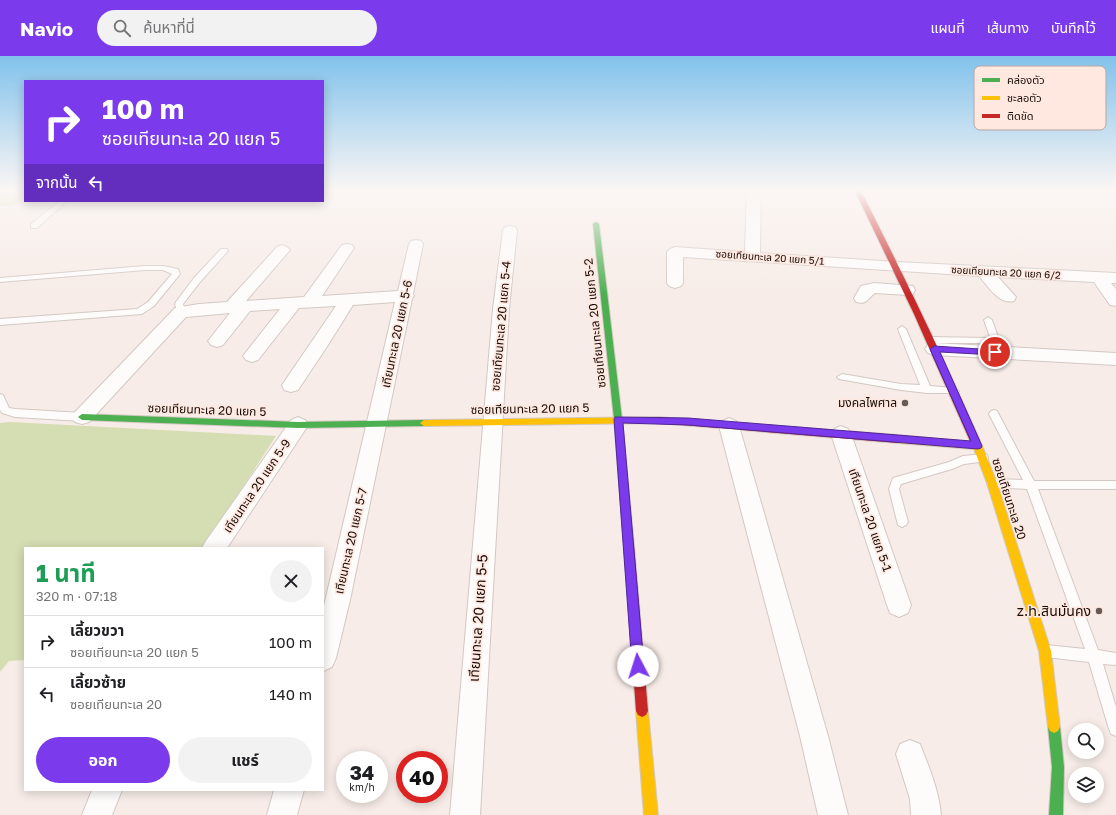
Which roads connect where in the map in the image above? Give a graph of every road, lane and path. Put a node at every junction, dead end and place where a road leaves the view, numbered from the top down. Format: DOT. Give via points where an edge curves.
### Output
graph roads {
  1 [pos="596,224"];
  2 [pos="753,224"];
  3 [pos="875,224"];
  4 [pos="510,230"];
  5 [pos="416,244"];
  6 [pos="347,248"];
  7 [pos="282,250"];
  8 [pos="224,251"];
  9 [pos="752,256"];
  10 [pos="897,267"];
  11 [pos="984,271"];
  12 [pos="1099,277"];
  13 [pos="1116,278"];
  14 [pos="0,280"];
  15 [pos="675,283"];
  16 [pos="907,290"];
  17 [pos="406,296"];
  18 [pos="1008,297"];
  19 [pos="862,298"];
  20 [pos="348,299"];
  21 [pos="1116,301"];
  22 [pos="302,302"];
  23 [pos="238,307"];
  24 [pos="181,312"];
  25 [pos="988,320"];
  26 [pos="0,322"];
  27 [pos="902,329"];
  28 [pos="217,341"];
  29 [pos="932,344"];
  30 [pos="252,356"];
  31 [pos="1116,359"];
  32 [pos="842,377"];
  33 [pos="291,385"];
  34 [pos="927,390"];
  35 [pos="954,391"];
  36 [pos="0,397"];
  37 [pos="994,414"];
  38 [pos="82,417"];
  39 [pos="618,419"];
  40 [pos="493,421"];
  41 [pos="377,423"];
  42 [pos="298,425"];
  43 [pos="728,426"];
  44 [pos="841,434"];
  45 [pos="978,446"];
  46 [pos="982,458"];
  47 [pos="992,483"];
  48 [pos="1031,485"];
  49 [pos="1116,485"];
  50 [pos="902,522"];
  51 [pos="215,547"];
  52 [pos="899,605"];
  53 [pos="1045,651"];
  54 [pos="324,654"];
  55 [pos="1094,657"];
  56 [pos="1116,659"];
  57 [pos="1116,729"];
  58 [pos="910,754"];
  59 [pos="107,791"];
  60 [pos="289,791"];
  61 [pos="97,815"];
  62 [pos="282,815"];
  63 [pos="465,815"];
  64 [pos="651,815"];
  65 [pos="833,815"];
  66 [pos="926,815"];
  67 [pos="1056,815"];
  1 -- 39 [label="street, ซอยเทียนทะเล 20 แยก 5-2"];
  2 -- 9 [label="street"];
  3 -- 10 [label="street, ซอยเทียนทะเล 20"];
  4 -- 40 [label="street, ซอยเทียนทะเล 20 แยก 5-4"];
  5 -- 17 [label="street, เทียนทะเล 20 แยก 5-6"];
  6 -- 22 [label="street"];
  7 -- 23 [label="street"];
  8 -- 24 [label="lane" via="197,280 180,304"];
  9 -- 10 [label="street, ซอยเทียนทะเล 20 แยก 5/1"];
  9 -- 15 [label="street, ซอยเทียนทะเล 20 แยก 5/1" via="675,252"];
  10 -- 11 [label="street, ซอยเทียนทะเล 20 แยก 6/2"];
  10 -- 16 [label="street, ซอยเทียนทะเล 20"];
  11 -- 12 [label="street, ซอยเทียนทะเล 20 แยก 6/2"];
  11 -- 18 [label="street"];
  12 -- 13 [label="street, ซอยเทียนทะเล 20 แยก 6/2"];
  12 -- 21 [label="street"];
  14 -- 26 [label="lane" via="145,268 170,269 176,274 151,304 139,312"];
  16 -- 19 [label="street" via="874,288 867,290"];
  16 -- 29 [label="street, ซอยเทียนทะเล 20"];
  17 -- 20 [label="street"];
  17 -- 41 [label="street, เทียนทะเล 20 แยก 5-6"];
  20 -- 22 [label="street"];
  20 -- 33 [label="street"];
  22 -- 23 [label="street"];
  22 -- 30 [label="street"];
  23 -- 24 [label="street"];
  23 -- 28 [label="street"];
  24 -- 38 [label="street"];
  25 -- 29 [label="lane" via="994,337 991,341"];
  27 -- 34 [label="lane"];
  29 -- 31 [label="street"];
  29 -- 35 [label="street, ซอยเทียนทะเล 20"];
  32 -- 34 [label="lane"];
  34 -- 35 [label="lane"];
  35 -- 45 [label="street, ซอยเทียนทะเล 20"];
  36 -- 38 [label="lane" via="5,410 15,413"];
  37 -- 48 [label="lane"];
  38 -- 42 [label="street, ซอยเทียนทะเล 20 แยก 5"];
  39 -- 40 [label="street, ซอยเทียนทะเล 20 แยก 5"];
  39 -- 43 [label="street, ซอยเทียนทะเล 20 แยก 5"];
  39 -- 64 [label="street, ซอยเทียนทะเล 20 แยก 5-2"];
  40 -- 41 [label="street, ซอยเทียนทะเล 20 แยก 5"];
  40 -- 63 [label="street, เทียนทะเล 20 แยก 5-5"];
  41 -- 42 [label="street, ซอยเทียนทะเล 20 แยก 5"];
  41 -- 54 [label="street, เทียนทะเล 20 แยก 5-7"];
  42 -- 51 [label="street, เทียนทะเล 20 แยก 5-9"];
  43 -- 44 [label="street, ซอยเทียนทะเล 20 แยก 5"];
  43 -- 65 [label="street" via="814,736"];
  44 -- 45 [label="street, ซอยเทียนทะเล 20 แยก 5"];
  44 -- 52 [label="street, เทียนทะเล 20 แยก 5-1"];
  45 -- 46 [label="street, ซอยเทียนทะเล 20"];
  46 -- 47 [label="street, ซอยเทียนทะเล 20"];
  46 -- 50 [label="lane" via="963,460 896,482 894,489"];
  47 -- 48 [label="lane"];
  47 -- 53 [label="street, ซอยเทียนทะเล 20"];
  48 -- 49 [label="lane"];
  48 -- 55 [label="lane"];
  53 -- 55 [label="lane"];
  53 -- 67 [label="street, ซอยเทียนทะเล 20" via="1058,767"];
  55 -- 56 [label="lane"];
  55 -- 57 [label="lane"];
  58 -- 66 [label="street" via="925,799"];
  59 -- 61 [label="street"];
  60 -- 62 [label="street"];
}
